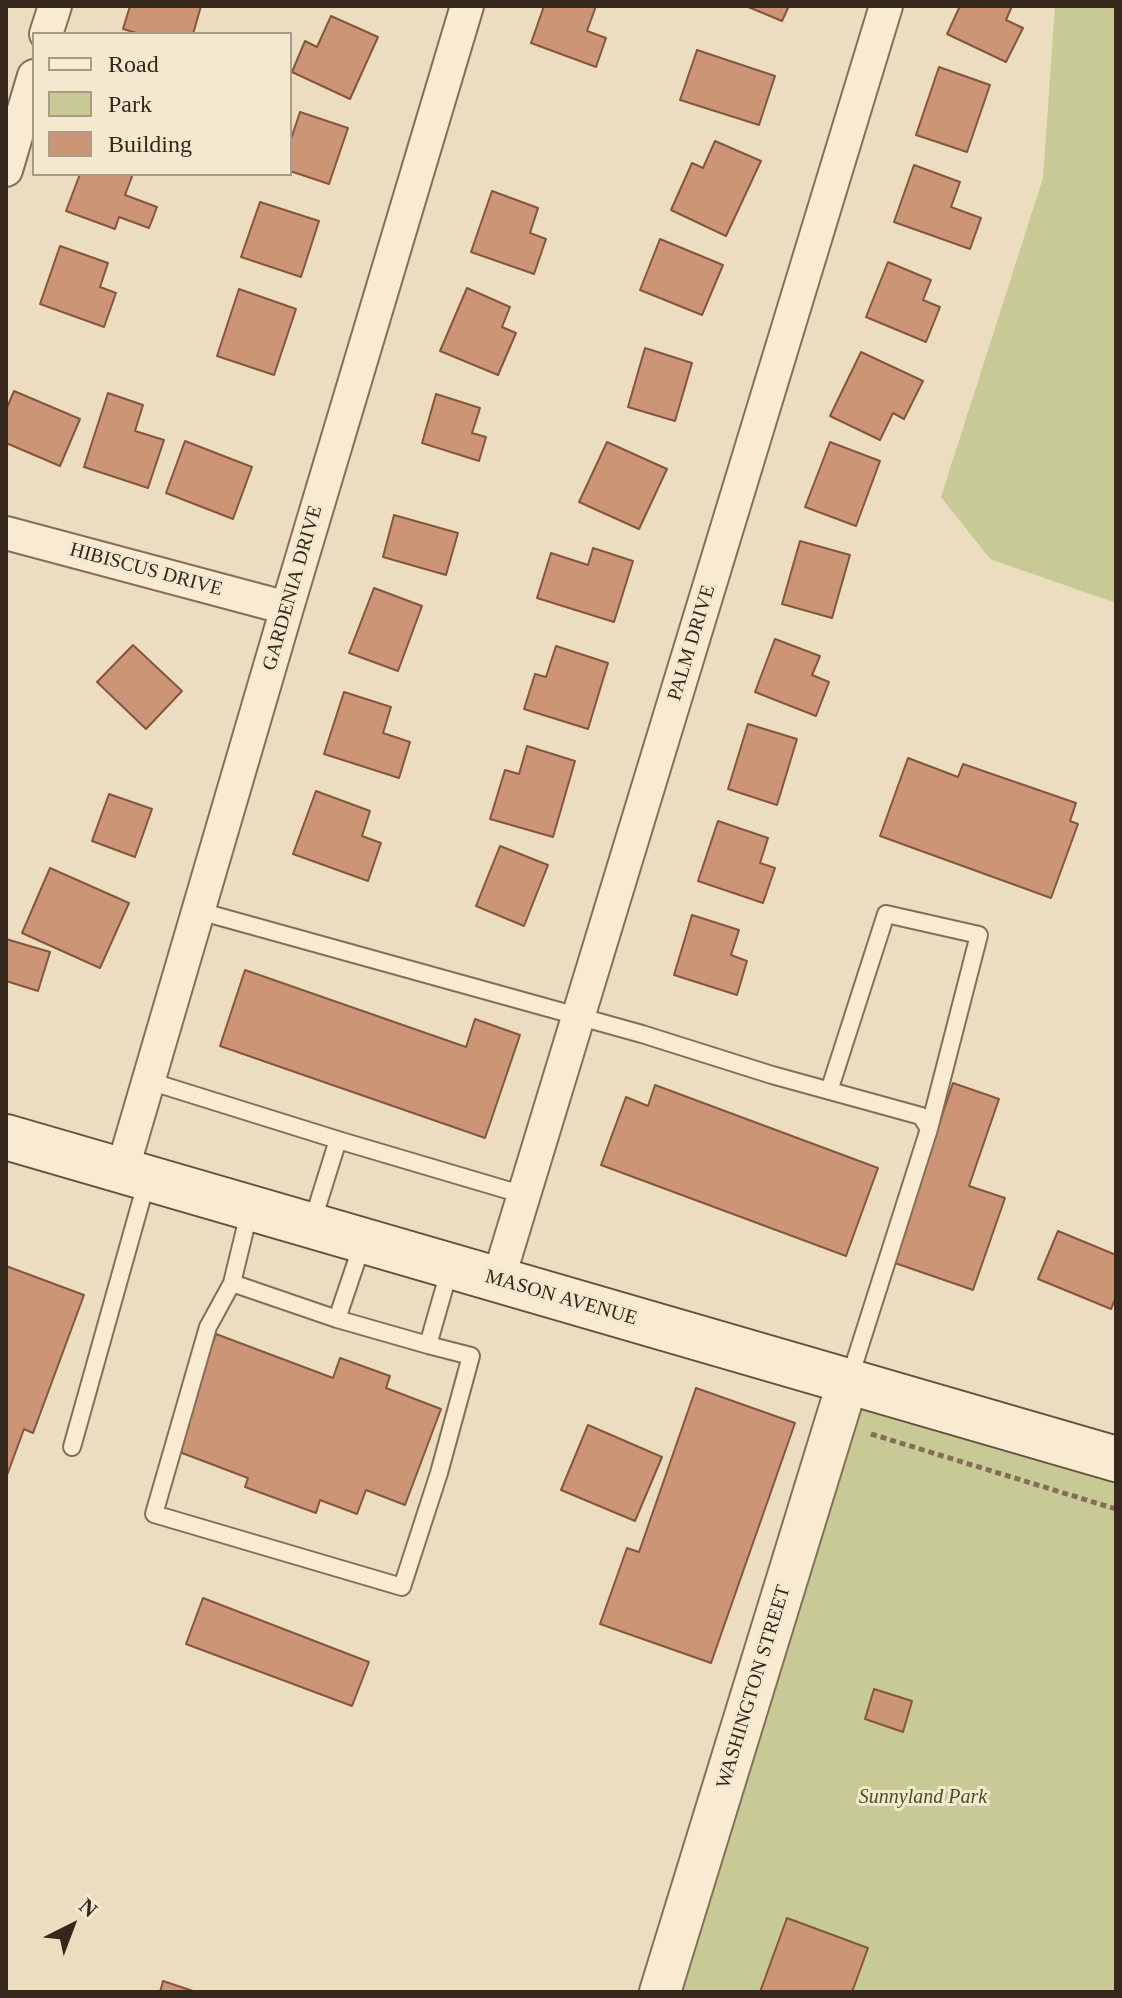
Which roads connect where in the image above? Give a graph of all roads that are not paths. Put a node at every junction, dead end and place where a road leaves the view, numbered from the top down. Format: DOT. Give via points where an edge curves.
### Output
graph roads {
  1 [pos="55,6"];
  2 [pos="467,6"];
  3 [pos="886,6"];
  4 [pos="47,32"];
  5 [pos="32,83"];
  6 [pos="6,170"];
  7 [pos="6,533"];
  8 [pos="287,608"];
  9 [pos="199,911"];
  10 [pos="578,1017"];
  11 [pos="149,1081"];
  12 [pos="829,1091"];
  13 [pos="929,1129"];
  14 [pos="6,1137"];
  15 [pos="338,1140"];
  16 [pos="135,1175"];
  17 [pos="524,1195"];
  18 [pos="250,1208"];
  19 [pos="310,1227"];
  20 [pos="363,1241"];
  21 [pos="450,1266"];
  22 [pos="498,1280"];
  23 [pos="232,1283"];
  24 [pos="337,1319"];
  25 [pos="428,1345"];
  26 [pos="848,1381"];
  27 [pos="72,1447"];
  28 [pos="1116,1459"];
  29 [pos="660,1992"];
  1 -- 4 [label="street"];
  2 -- 8 [label="street, GARDENIA DRIVE"];
  3 -- 10 [label="street, PALM DRIVE"];
  5 -- 6 [label="street"];
  7 -- 8 [label="street, HIBISCUS DRIVE"];
  8 -- 9 [label="street, GARDENIA DRIVE"];
  9 -- 10 [label="lane"];
  9 -- 11 [label="street, GARDENIA DRIVE"];
  10 -- 12 [label="lane"];
  10 -- 17 [label="street, PALM DRIVE"];
  11 -- 15 [label="lane"];
  11 -- 16 [label="street, GARDENIA DRIVE"];
  12 -- 13 [label="lane" via="921,1116"];
  12 -- 13 [label="lane" via="886,914 979,935"];
  13 -- 26 [label="lane"];
  14 -- 16 [label="main road, MASON AVENUE"];
  15 -- 17 [label="lane"];
  15 -- 19 [label="lane"];
  16 -- 18 [label="main road, MASON AVENUE"];
  16 -- 27 [label="lane"];
  17 -- 22 [label="street, PALM DRIVE"];
  18 -- 19 [label="main road, MASON AVENUE"];
  18 -- 23 [label="lane"];
  19 -- 20 [label="main road, MASON AVENUE"];
  20 -- 21 [label="main road, MASON AVENUE"];
  20 -- 24 [label="lane"];
  21 -- 22 [label="main road, MASON AVENUE"];
  21 -- 25 [label="lane"];
  22 -- 26 [label="main road, MASON AVENUE"];
  23 -- 24 [label="lane"];
  23 -- 25 [label="lane" via="208,1327 154,1514 402,1587 471,1356"];
  24 -- 25 [label="lane"];
  26 -- 28 [label="main road, MASON AVENUE"];
  26 -- 29 [label="street, WASHINGTON STREET"];
}
